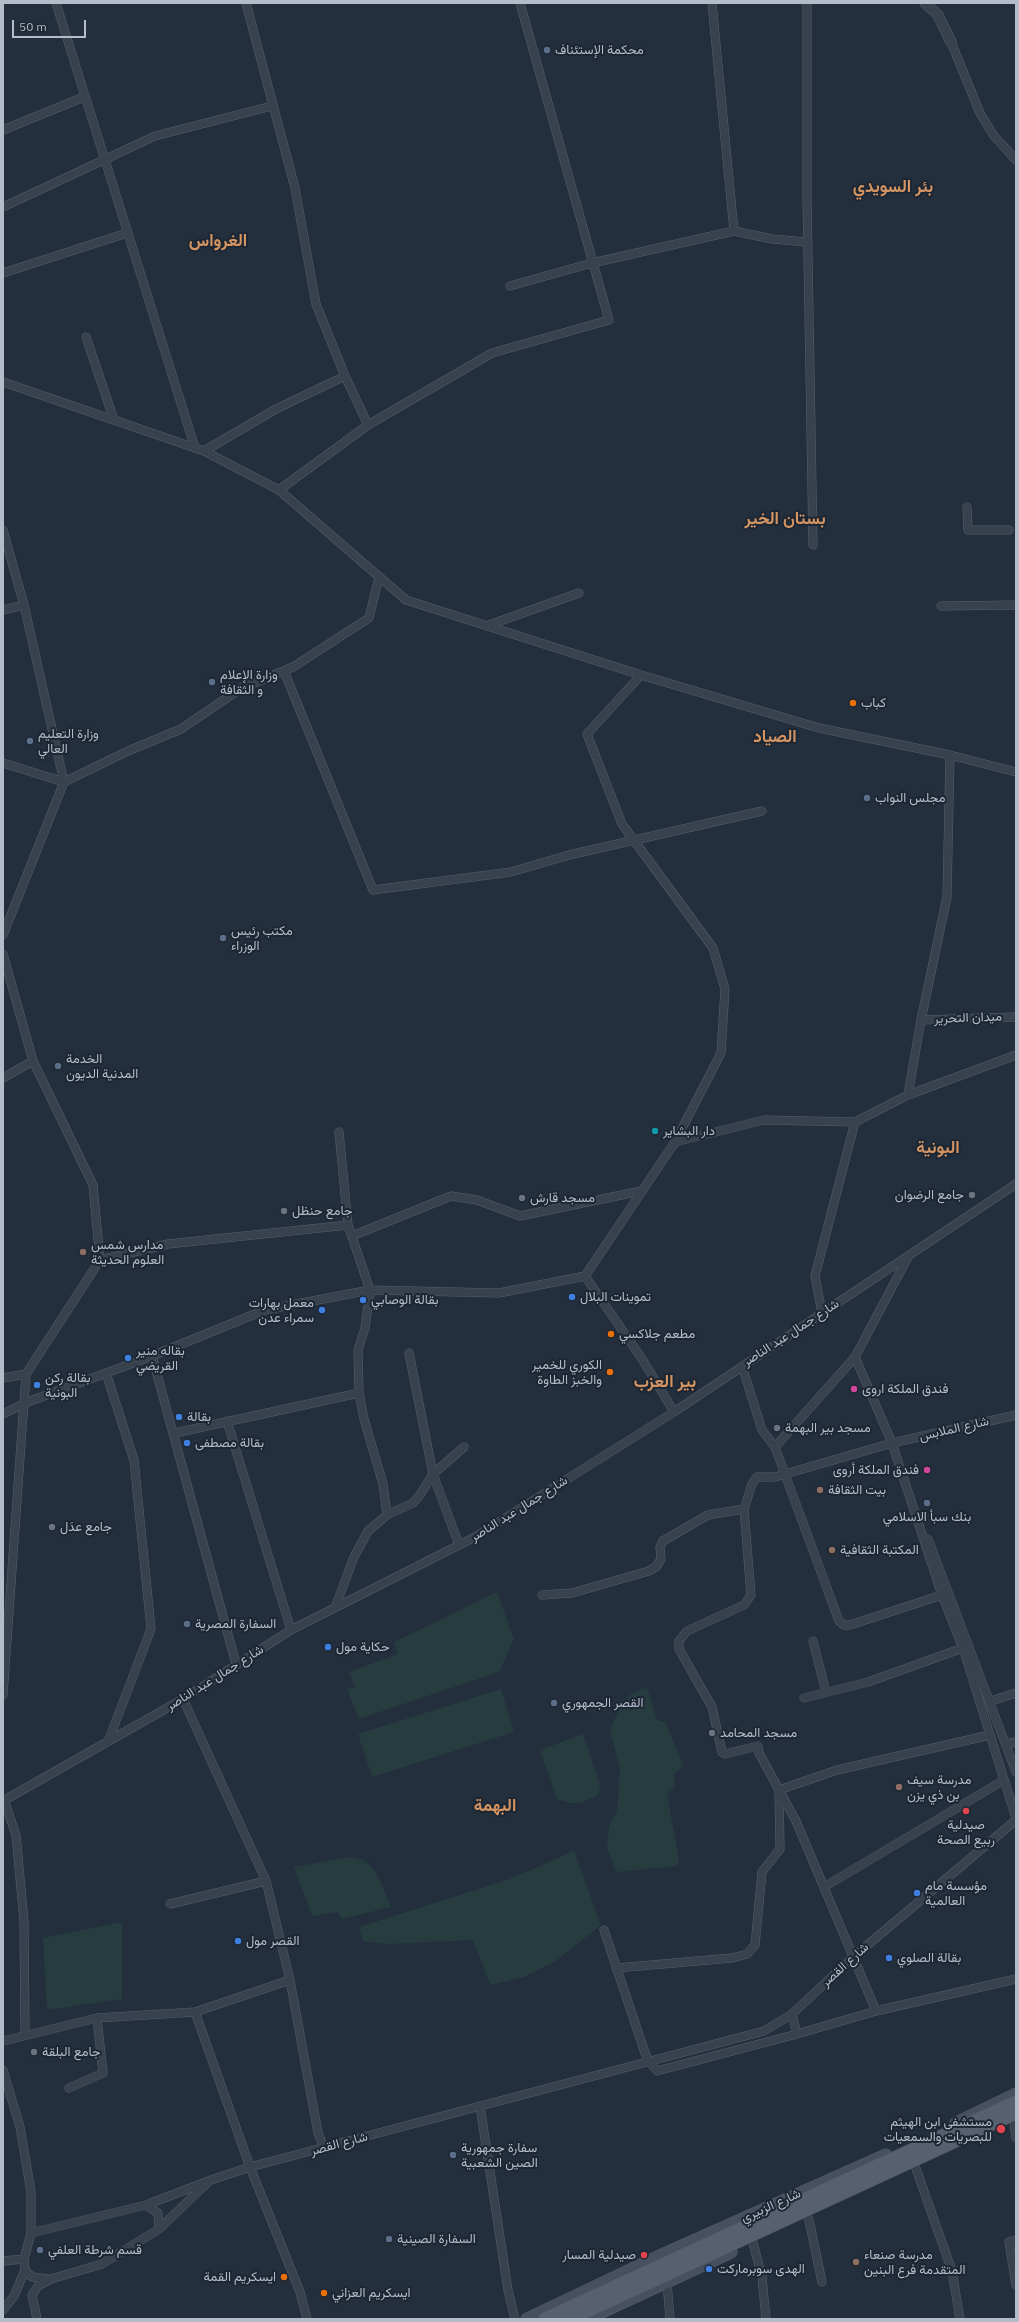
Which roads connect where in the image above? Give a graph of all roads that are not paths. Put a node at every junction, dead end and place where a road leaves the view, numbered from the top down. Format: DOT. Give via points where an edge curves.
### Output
graph roads {
  1 [pos="56,3"];
  2 [pos="246,3"];
  3 [pos="520,3"];
  4 [pos="712,3"];
  5 [pos="807,3"];
  6 [pos="925,3"];
  7 [pos="951,42"];
  8 [pos="84,97"];
  9 [pos="272,106"];
  10 [pos="3,130"];
  11 [pos="104,160"];
  12 [pos="1016,160"];
  13 [pos="3,207"];
  14 [pos="734,231"];
  15 [pos="127,233"];
  16 [pos="807,242"];
  17 [pos="592,263"];
  18 [pos="3,273"];
  19 [pos="510,286"];
  20 [pos="86,337"];
  21 [pos="345,376"];
  22 [pos="3,382"];
  23 [pos="114,420"];
  24 [pos="368,425"];
  25 [pos="195,448"];
  26 [pos="204,451"];
  27 [pos="279,490"];
  28 [pos="967,507"];
  29 [pos="3,530"];
  30 [pos="1009,530"];
  31 [pos="813,545"];
  32 [pos="379,577"];
  33 [pos="579,593"];
  34 [pos="24,605"];
  35 [pos="1016,605"];
  36 [pos="941,606"];
  37 [pos="3,610"];
  38 [pos="486,626"];
  39 [pos="284,671"];
  40 [pos="641,675"];
  41 [pos="950,756"];
  42 [pos="3,763"];
  43 [pos="1016,772"];
  44 [pos="64,782"];
  45 [pos="762,811"];
  46 [pos="634,840"];
  47 [pos="3,934"];
  48 [pos="3,954"];
  49 [pos="1016,1017"];
  50 [pos="921,1020"];
  51 [pos="1016,1055"];
  52 [pos="33,1061"];
  53 [pos="3,1078"];
  54 [pos="908,1095"];
  55 [pos="855,1122"];
  56 [pos="339,1132"];
  57 [pos="675,1142"];
  58 [pos="1016,1184"];
  59 [pos="641,1191"];
  60 [pos="348,1225"];
  61 [pos="352,1236"];
  62 [pos="908,1257"];
  63 [pos="100,1260"];
  64 [pos="585,1276"];
  65 [pos="370,1290"];
  66 [pos="822,1313"];
  67 [pos="410,1353"];
  68 [pos="152,1356"];
  69 [pos="855,1357"];
  70 [pos="742,1366"];
  71 [pos="106,1373"];
  72 [pos="26,1374"];
  73 [pos="3,1378"];
  74 [pos="359,1393"];
  75 [pos="25,1403"];
  76 [pos="674,1412"];
  77 [pos="3,1414"];
  78 [pos="1016,1415"];
  79 [pos="227,1422"];
  80 [pos="175,1434"];
  81 [pos="892,1443"];
  82 [pos="464,1447"];
  83 [pos="776,1447"];
  84 [pos="433,1474"];
  85 [pos="785,1474"];
  86 [pos="909,1492"];
  87 [pos="744,1509"];
  88 [pos="387,1515"];
  89 [pos="459,1545"];
  90 [pos="542,1595"];
  91 [pos="942,1595"];
  92 [pos="335,1608"];
  93 [pos="291,1630"];
  94 [pos="813,1641"];
  95 [pos="963,1648"];
  96 [pos="236,1664"];
  97 [pos="826,1692"];
  98 [pos="1016,1693"];
  99 [pos="3,1695"];
  100 [pos="804,1698"];
  101 [pos="183,1699"];
  102 [pos="991,1701"];
  103 [pos="990,1735"];
  104 [pos="108,1742"];
  105 [pos="1016,1742"];
  106 [pos="1006,1744"];
  107 [pos="1016,1772"];
  108 [pos="1004,1780"];
  109 [pos="779,1790"];
  110 [pos="4,1800"];
  111 [pos="1016,1819"];
  112 [pos="266,1881"];
  113 [pos="824,1888"];
  114 [pos="170,1904"];
  115 [pos="604,1930"];
  116 [pos="852,1958"];
  117 [pos="616,1968"];
  118 [pos="1016,1979"];
  119 [pos="290,1980"];
  120 [pos="876,2011"];
  121 [pos="195,2012"];
  122 [pos="792,2014"];
  123 [pos="97,2018"];
  124 [pos="797,2034"];
  125 [pos="25,2035"];
  126 [pos="3,2040"];
  127 [pos="648,2060"];
  128 [pos="3,2070"];
  129 [pos="69,2088"];
  130 [pos="1016,2094"];
  131 [pos="480,2106"];
  132 [pos="1015,2110"];
  133 [pos="1016,2138"];
  134 [pos="324,2148"];
  135 [pos="913,2160"];
  136 [pos="250,2167"];
  137 [pos="211,2180"];
  138 [pos="146,2204"];
  139 [pos="805,2212"];
  140 [pos="159,2229"];
  141 [pos="31,2233"];
  142 [pos="752,2235"];
  143 [pos="1016,2240"];
  144 [pos="24,2259"];
  145 [pos="3,2261"];
  146 [pos="24,2270"];
  147 [pos="51,2279"];
  148 [pos="667,2282"];
  149 [pos="822,2282"];
  150 [pos="1016,2285"];
  151 [pos="3,2310"];
  152 [pos="37,2319"];
  153 [pos="307,2319"];
  154 [pos="515,2319"];
  155 [pos="527,2319"];
  156 [pos="545,2319"];
  157 [pos="570,2319"];
  158 [pos="587,2319"];
  159 [pos="670,2319"];
  160 [pos="766,2319"];
  161 [pos="960,2319"];
  1 -- 8 [label="street"];
  2 -- 9 [label="street"];
  3 -- 17 [label="street"];
  4 -- 14 [label="street"];
  5 -- 16 [label="street"];
  6 -- 7 [label="street" via="938,15"];
  7 -- 12 [label="street" via="980,113 994,136"];
  8 -- 10 [label="street"];
  8 -- 11 [label="street"];
  9 -- 11 [label="street" via="155,136"];
  9 -- 21 [label="street" via="295,188 316,304"];
  11 -- 13 [label="street"];
  11 -- 15 [label="street"];
  14 -- 16 [label="street" via="772,239"];
  14 -- 17 [label="street"];
  15 -- 18 [label="street"];
  15 -- 25 [label="street"];
  16 -- 31 [label="street"];
  17 -- 19 [label="street"];
  17 -- 24 [label="street" via="609,320 492,353"];
  20 -- 23 [label="street"];
  21 -- 24 [label="street"];
  21 -- 26 [label="street" via="276,409"];
  22 -- 23 [label="street"];
  23 -- 25 [label="street"];
  24 -- 27 [label="street"];
  25 -- 26 [label="street"];
  26 -- 27 [label="street"];
  27 -- 32 [label="street"];
  28 -- 30 [label="street" via="968,530"];
  29 -- 34 [label="street"];
  32 -- 38 [label="street" via="406,600"];
  32 -- 39 [label="street" via="369,618"];
  33 -- 38 [label="street"];
  34 -- 37 [label="street"];
  34 -- 44 [label="street"];
  35 -- 36 [label="street"];
  38 -- 40 [label="street"];
  39 -- 44 [label="street" via="240,689 181,730 128,751"];
  39 -- 46 [label="street" via="373,890 511,872"];
  40 -- 41 [label="street" via="819,728"];
  40 -- 46 [label="street" via="587,734 622,824"];
  41 -- 43 [label="street"];
  41 -- 50 [label="street" via="947,897"];
  42 -- 44 [label="street"];
  44 -- 47 [label="street"];
  45 -- 46 [label="street"];
  46 -- 57 [label="street" via="713,948 725,989 721,1053"];
  48 -- 52 [label="street"];
  49 -- 50 [label="street, ميدان التحرير"];
  50 -- 54 [label="street"];
  51 -- 54 [label="street"];
  52 -- 53 [label="street"];
  52 -- 63 [label="street" via="92,1185"];
  54 -- 55 [label="street"];
  55 -- 57 [label="street" via="764,1120"];
  55 -- 66 [label="street" via="815,1276"];
  56 -- 60 [label="street"];
  57 -- 59 [label="street"];
  58 -- 62 [label="street, شارع جمال عبد الناصر"];
  59 -- 61 [label="street" via="520,1216 477,1200 451,1196"];
  59 -- 64 [label="street"];
  60 -- 61 [label="street"];
  60 -- 63 [label="street" via="168,1244"];
  61 -- 65 [label="street"];
  62 -- 66 [label="street, شارع جمال عبد الناصر"];
  62 -- 69 [label="street"];
  63 -- 72 [label="street"];
  64 -- 65 [label="street" via="499,1293"];
  64 -- 76 [label="street" via="642,1359"];
  65 -- 68 [label="street" via="265,1310"];
  65 -- 74 [label="street" via="365,1328 358,1350"];
  66 -- 70 [label="street, شارع جمال عبد الناصر"];
  67 -- 84 [label="street"];
  68 -- 71 [label="street"];
  68 -- 80 [label="street"];
  69 -- 81 [label="street"];
  69 -- 83 [label="street"];
  70 -- 76 [label="street, شارع جمال عبد الناصر"];
  70 -- 83 [label="street" via="762,1430"];
  71 -- 75 [label="street"];
  71 -- 104 [label="street" via="134,1460 151,1629"];
  72 -- 73 [label="street"];
  72 -- 75 [label="street"];
  74 -- 79 [label="street"];
  74 -- 88 [label="street" via="383,1484"];
  75 -- 77 [label="street"];
  75 -- 99 [label="street"];
  76 -- 89 [label="street, شارع جمال عبد الناصر"];
  78 -- 81 [label="street, شارع الملابس"];
  79 -- 80 [label="street"];
  79 -- 93 [label="street"];
  80 -- 96 [label="street"];
  81 -- 85 [label="street, شارع الملابس"];
  81 -- 86 [label="street"];
  82 -- 84 [label="street"];
  83 -- 85 [label="street"];
  84 -- 88 [label="street" via="412,1503"];
  84 -- 89 [label="street"];
  85 -- 87 [label="street, شارع الملابس" via="757,1477"];
  85 -- 91 [label="street" via="839,1621 844,1625"];
  86 -- 91 [label="street"];
  86 -- 102 [label="street"];
  87 -- 90 [label="street" via="708,1515 663,1541 660,1547 661,1558 656,1567 649,1571 572,1593"];
  87 -- 109 [label="street" via="751,1595 744,1605 687,1631 679,1641 679,1649 712,1706 722,1752 725,1754 758,1746 759,1753"];
  88 -- 92 [label="street" via="368,1532 354,1557"];
  89 -- 92 [label="street, شارع جمال عبد الناصر"];
  91 -- 95 [label="street"];
  92 -- 93 [label="street, شارع جمال عبد الناصر"];
  93 -- 96 [label="street, شارع جمال عبد الناصر"];
  94 -- 97 [label="street"];
  95 -- 97 [label="street" via="868,1682"];
  95 -- 103 [label="street"];
  96 -- 101 [label="street, شارع جمال عبد الناصر"];
  97 -- 100 [label="street"];
  98 -- 102 [label="street"];
  101 -- 104 [label="street, شارع جمال عبد الناصر"];
  101 -- 112 [label="street"];
  102 -- 106 [label="street"];
  103 -- 108 [label="street"];
  103 -- 109 [label="street" via="837,1770"];
  104 -- 110 [label="street, شارع جمال عبد الناصر"];
  105 -- 106 [label="street"];
  106 -- 107 [label="street"];
  108 -- 111 [label="street"];
  108 -- 113 [label="street"];
  109 -- 113 [label="street" via="796,1821"];
  109 -- 117 [label="street" via="780,1849 762,1872 758,1930 755,1944 747,1954 732,1958"];
  110 -- 125 [label="street" via="17,1843 24,1922"];
  111 -- 116 [label="street, شارع القصر"];
  112 -- 114 [label="street"];
  112 -- 119 [label="street"];
  113 -- 116 [label="street"];
  115 -- 117 [label="street"];
  116 -- 120 [label="street"];
  116 -- 122 [label="street, شارع القصر"];
  117 -- 127 [label="street"];
  118 -- 120 [label="street"];
  119 -- 121 [label="street"];
  119 -- 134 [label="street" via="318,2133"];
  120 -- 124 [label="street"];
  121 -- 123 [label="street"];
  121 -- 136 [label="street"];
  122 -- 124 [label="street"];
  122 -- 127 [label="street, شارع القصر" via="764,2031"];
  123 -- 125 [label="street"];
  123 -- 129 [label="street" via="103,2073"];
  124 -- 127 [label="street" via="657,2071"];
  125 -- 126 [label="street"];
  127 -- 131 [label="street, شارع القصر"];
  128 -- 141 [label="street" via="27,2160 31,2192"];
  130 -- 155 [label="main road, شارع الزبيري"];
  131 -- 134 [label="street, شارع القصر"];
  131 -- 154 [label="street" via="508,2290"];
  132 -- 133 [label="street"];
  132 -- 135 [label="main road, شارع الزبيري"];
  132 -- 156 [label="main road, شارع الزبيري"];
  134 -- 136 [label="street, شارع القصر"];
  135 -- 139 [label="main road, شارع الزبيري"];
  135 -- 161 [label="street" via="952,2271"];
  136 -- 137 [label="street, شارع القصر"];
  136 -- 153 [label="street" via="300,2292"];
  137 -- 138 [label="street, شارع القصر"];
  137 -- 140 [label="street"];
  138 -- 140 [label="street" via="158,2213"];
  138 -- 141 [label="street, شارع القصر"];
  139 -- 142 [label="main road, شارع الزبيري"];
  139 -- 149 [label="street"];
  140 -- 147 [label="street" via="102,2264"];
  141 -- 144 [label="street"];
  142 -- 148 [label="main road, شارع الزبيري" via="750,2242"];
  142 -- 157 [label="main road, شارع الزبيري"];
  142 -- 160 [label="street" via="762,2277"];
  143 -- 150 [label="street" via="1009,2242"];
  144 -- 145 [label="street"];
  144 -- 146 [label="street"];
  146 -- 147 [label="street" via="32,2277"];
  146 -- 151 [label="street" via="14,2296"];
  147 -- 152 [label="street" via="38,2286 32,2294"];
  148 -- 158 [label="main road, شارع الزبيري"];
  148 -- 159 [label="street"];
}
